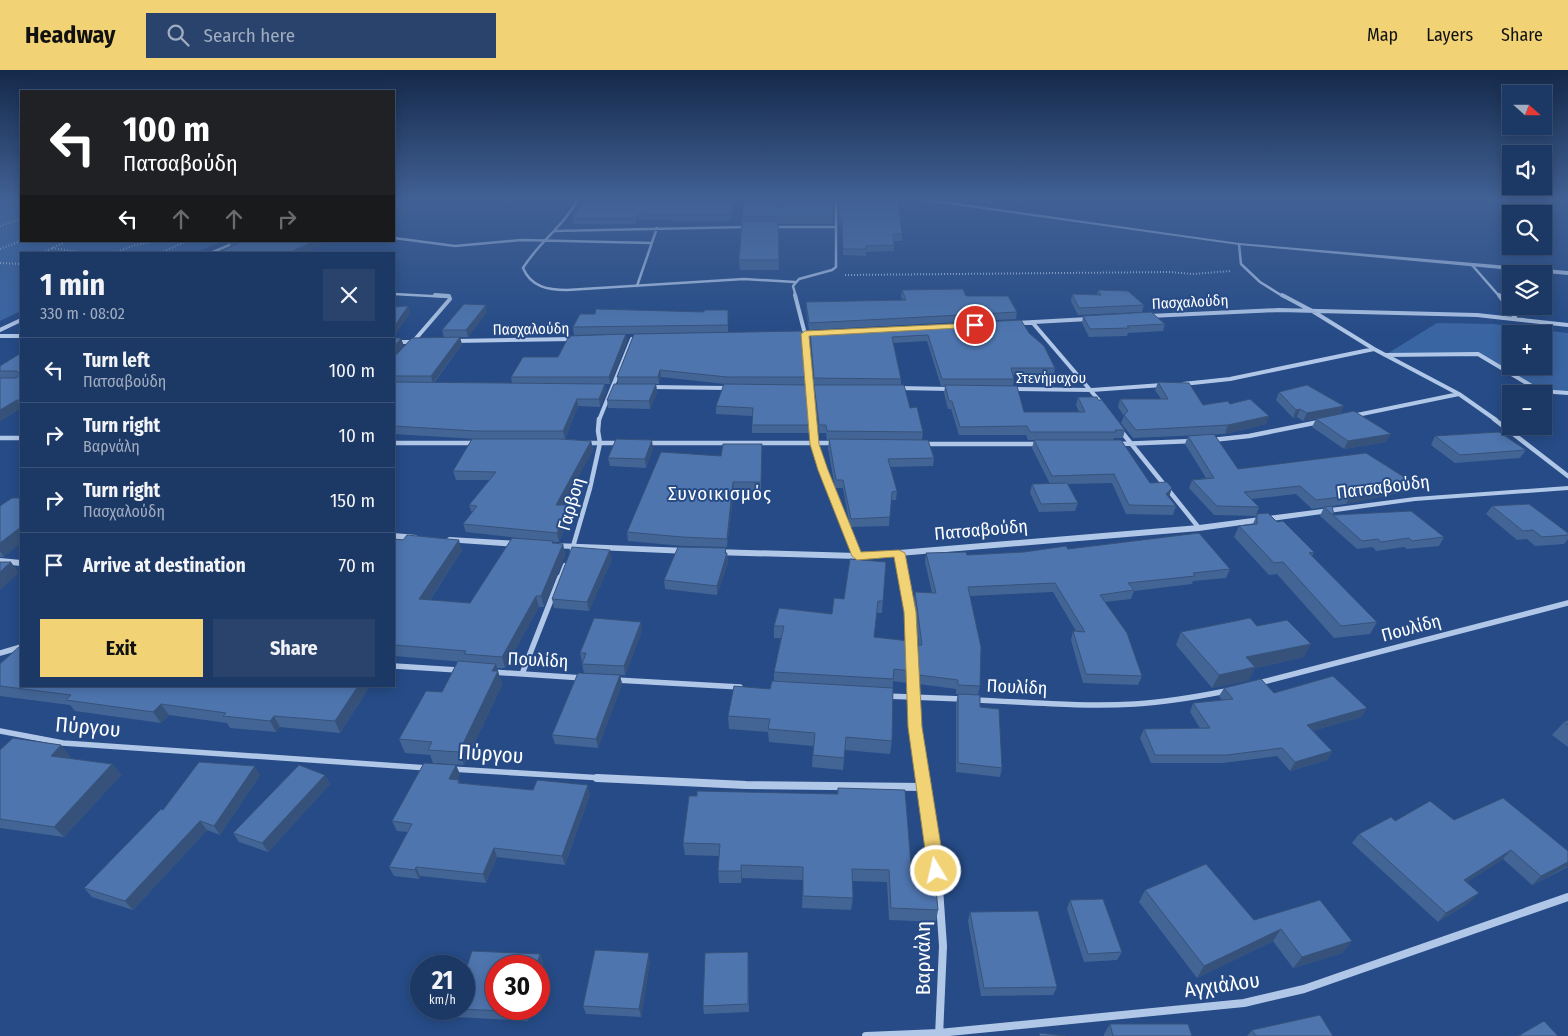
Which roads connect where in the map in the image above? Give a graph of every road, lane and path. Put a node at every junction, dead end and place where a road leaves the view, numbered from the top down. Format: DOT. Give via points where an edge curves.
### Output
graph roads {
  1 [pos="13,244"];
  2 [pos="60,244"];
  3 [pos="141,244"];
  4 [pos="180,244"];
  5 [pos="232,244"];
  6 [pos="436,244"];
  7 [pos="474,244"];
  8 [pos="542,244"];
  9 [pos="652,244"];
  10 [pos="835,244"];
  11 [pos="1239,244"];
  12 [pos="52,248"];
  13 [pos="0,249"];
  14 [pos="44,252"];
  15 [pos="79,252"];
  16 [pos="117,252"];
  17 [pos="162,252"];
  18 [pos="213,252"];
  19 [pos="0,262"];
  20 [pos="20,264"];
  21 [pos="1472,265"];
  22 [pos="1245,270"];
  23 [pos="1568,273"];
  24 [pos="844,275"];
  25 [pos="795,282"];
  26 [pos="637,286"];
  27 [pos="395,294"];
  28 [pos="1314,312"];
  29 [pos="1148,316"];
  30 [pos="1090,319"];
  31 [pos="1516,319"];
  32 [pos="20,320"];
  33 [pos="1032,322"];
  34 [pos="1012,323"];
  35 [pos="1568,325"];
  36 [pos="0,330"];
  37 [pos="825,333"];
  38 [pos="796,334"];
  39 [pos="805,334"];
  40 [pos="0,336"];
  41 [pos="20,336"];
  42 [pos="642,338"];
  43 [pos="582,339"];
  44 [pos="622,339"];
  45 [pos="632,339"];
  46 [pos="452,341"];
  47 [pos="395,342"];
  48 [pos="412,342"];
  49 [pos="422,342"];
  50 [pos="407,348"];
  51 [pos="1374,349"];
  52 [pos="1384,355"];
  53 [pos="1176,384"];
  54 [pos="1167,385"];
  55 [pos="602,387"];
  56 [pos="612,387"];
  57 [pos="622,387"];
  58 [pos="642,387"];
  59 [pos="731,388"];
  60 [pos="800,388"];
  61 [pos="810,388"];
  62 [pos="829,388"];
  63 [pos="888,388"];
  64 [pos="956,389"];
  65 [pos="1006,389"];
  66 [pos="1092,390"];
  67 [pos="1568,393"];
  68 [pos="1459,394"];
  69 [pos="1109,413"];
  70 [pos="1342,418"];
  71 [pos="1322,422"];
  72 [pos="1120,429"];
  73 [pos="0,438"];
  74 [pos="20,438"];
  75 [pos="1197,440"];
  76 [pos="1206,440"];
  77 [pos="395,443"];
  78 [pos="482,443"];
  79 [pos="580,443"];
  80 [pos="600,443"];
  81 [pos="630,443"];
  82 [pos="639,443"];
  83 [pos="815,444"];
  84 [pos="844,444"];
  85 [pos="922,444"];
  86 [pos="1047,444"];
  87 [pos="1112,444"];
  88 [pos="1131,444"];
  89 [pos="1568,476"];
  90 [pos="1568,488"];
  91 [pos="1199,528"];
  92 [pos="395,536"];
  93 [pos="424,538"];
  94 [pos="444,539"];
  95 [pos="523,544"];
  96 [pos="543,546"];
  97 [pos="571,551"];
  98 [pos="899,553"];
  99 [pos="857,556"];
  100 [pos="0,561"];
  101 [pos="20,563"];
  102 [pos="566,563"];
  103 [pos="1568,603"];
  104 [pos="20,647"];
  105 [pos="0,653"];
  106 [pos="395,666"];
  107 [pos="463,670"];
  108 [pos="482,671"];
  109 [pos="522,674"];
  110 [pos="590,678"];
  111 [pos="610,679"];
  112 [pos="1248,686"];
  113 [pos="747,688"];
  114 [pos="1229,690"];
  115 [pos="874,695"];
  116 [pos="913,697"];
  117 [pos="0,731"];
  118 [pos="437,768"];
  119 [pos="447,769"];
  120 [pos="922,787"];
  121 [pos="1568,897"];
  122 [pos="939,1035"];
  123 [pos="866,1036"];
  1 -- 13 [label="path"];
  2 -- 12 [label="path"];
  3 -- 16 [label="path"];
  4 -- 17 [label="path"];
  5 -- 18 [label="street"];
  6 -- 7 [label="street"];
  8 -- 26 [label="street" via="523,268 539,287 567,290"];
  9 -- 26 [label="street"];
  10 -- 25 [label="street" via="835,268"];
  11 -- 21 [label="street"];
  11 -- 22 [label="street" via="1239,258"];
  12 -- 14 [label="path"];
  12 -- 15 [label="path"];
  19 -- 20 [label="path"];
  21 -- 23 [label="street"];
  21 -- 31 [label="street"];
  22 -- 24 [label="path" via="1192,274"];
  22 -- 28 [label="street" via="1266,286"];
  25 -- 26 [label="street" via="752,278"];
  25 -- 39 [label="street" via="792,286"];
  27 -- 48 [label="street" via="449,296 449,302"];
  28 -- 29 [label="street, Πασχαλούδη" via="1266,310"];
  28 -- 31 [label="street, Πασχαλούδη" via="1466,314"];
  28 -- 51 [label="street"];
  30 -- 33 [label="street"];
  31 -- 35 [label="street, Πασχαλούδη"];
  32 -- 36 [label="street"];
  33 -- 34 [label="street"];
  33 -- 66 [label="street"];
  37 -- 39 [label="street"];
  38 -- 39 [label="street"];
  39 -- 61 [label="street"];
  40 -- 41 [label="street"];
  42 -- 45 [label="street"];
  43 -- 46 [label="street, Πασχαλούδη"];
  44 -- 45 [label="street"];
  45 -- 56 [label="street, Γαρβοη"];
  47 -- 48 [label="street"];
  48 -- 49 [label="street"];
  48 -- 50 [label="street"];
  51 -- 52 [label="street"];
  51 -- 53 [label="street" via="1230,379"];
  52 -- 67 [label="street" via="1478,354 1540,391"];
  52 -- 68 [label="street"];
  54 -- 66 [label="street, Στενήμαχου"];
  55 -- 56 [label="street"];
  56 -- 57 [label="street"];
  56 -- 80 [label="street, Γαρβοη" via="599,420"];
  58 -- 59 [label="street"];
  60 -- 61 [label="street"];
  61 -- 62 [label="street"];
  61 -- 83 [label="street"];
  63 -- 64 [label="street"];
  65 -- 66 [label="street, Στενήμαχου"];
  66 -- 69 [label="street"];
  68 -- 70 [label="street"];
  68 -- 89 [label="street"];
  71 -- 76 [label="street" via="1250,436"];
  72 -- 88 [label="street"];
  73 -- 74 [label="street"];
  75 -- 88 [label="street"];
  77 -- 78 [label="street"];
  79 -- 80 [label="street"];
  80 -- 81 [label="street"];
  80 -- 97 [label="street, Γαρβοη"];
  82 -- 83 [label="street"];
  83 -- 84 [label="street"];
  83 -- 99 [label="street"];
  85 -- 86 [label="street"];
  87 -- 88 [label="street"];
  88 -- 91 [label="street"];
  90 -- 91 [label="street, Πατσαβούδη" via="1415,499"];
  91 -- 98 [label="street, Πατσαβούδη"];
  92 -- 93 [label="street"];
  94 -- 95 [label="street"];
  96 -- 97 [label="street, Πατσαβούδη"];
  97 -- 99 [label="street, Πατσαβούδη"];
  98 -- 99 [label="street, Πατσαβούδη"];
  98 -- 116 [label="street, Βαρνάλη" via="910,612"];
  100 -- 101 [label="street"];
  102 -- 109 [label="street"];
  103 -- 112 [label="street, Πουλίδη"];
  104 -- 105 [label="street"];
  106 -- 107 [label="street"];
  108 -- 109 [label="street, Πουλίδη"];
  109 -- 110 [label="street, Πουλίδη"];
  111 -- 113 [label="street"];
  114 -- 116 [label="street, Πουλίδη" via="1158,702 1088,705"];
  115 -- 116 [label="street, Πουλίδη"];
  116 -- 120 [label="street, Βαρνάλη"];
  117 -- 118 [label="street, Πύργου" via="63,743"];
  119 -- 120 [label="street, Πύργου" via="735,785"];
  120 -- 122 [label="street, Βαρνάλη" via="941,908 943,946"];
  121 -- 122 [label="street, Αγχιάλου" via="1304,989 1244,1003"];
  122 -- 123 [label="street, Αγχιάλου"];
}
